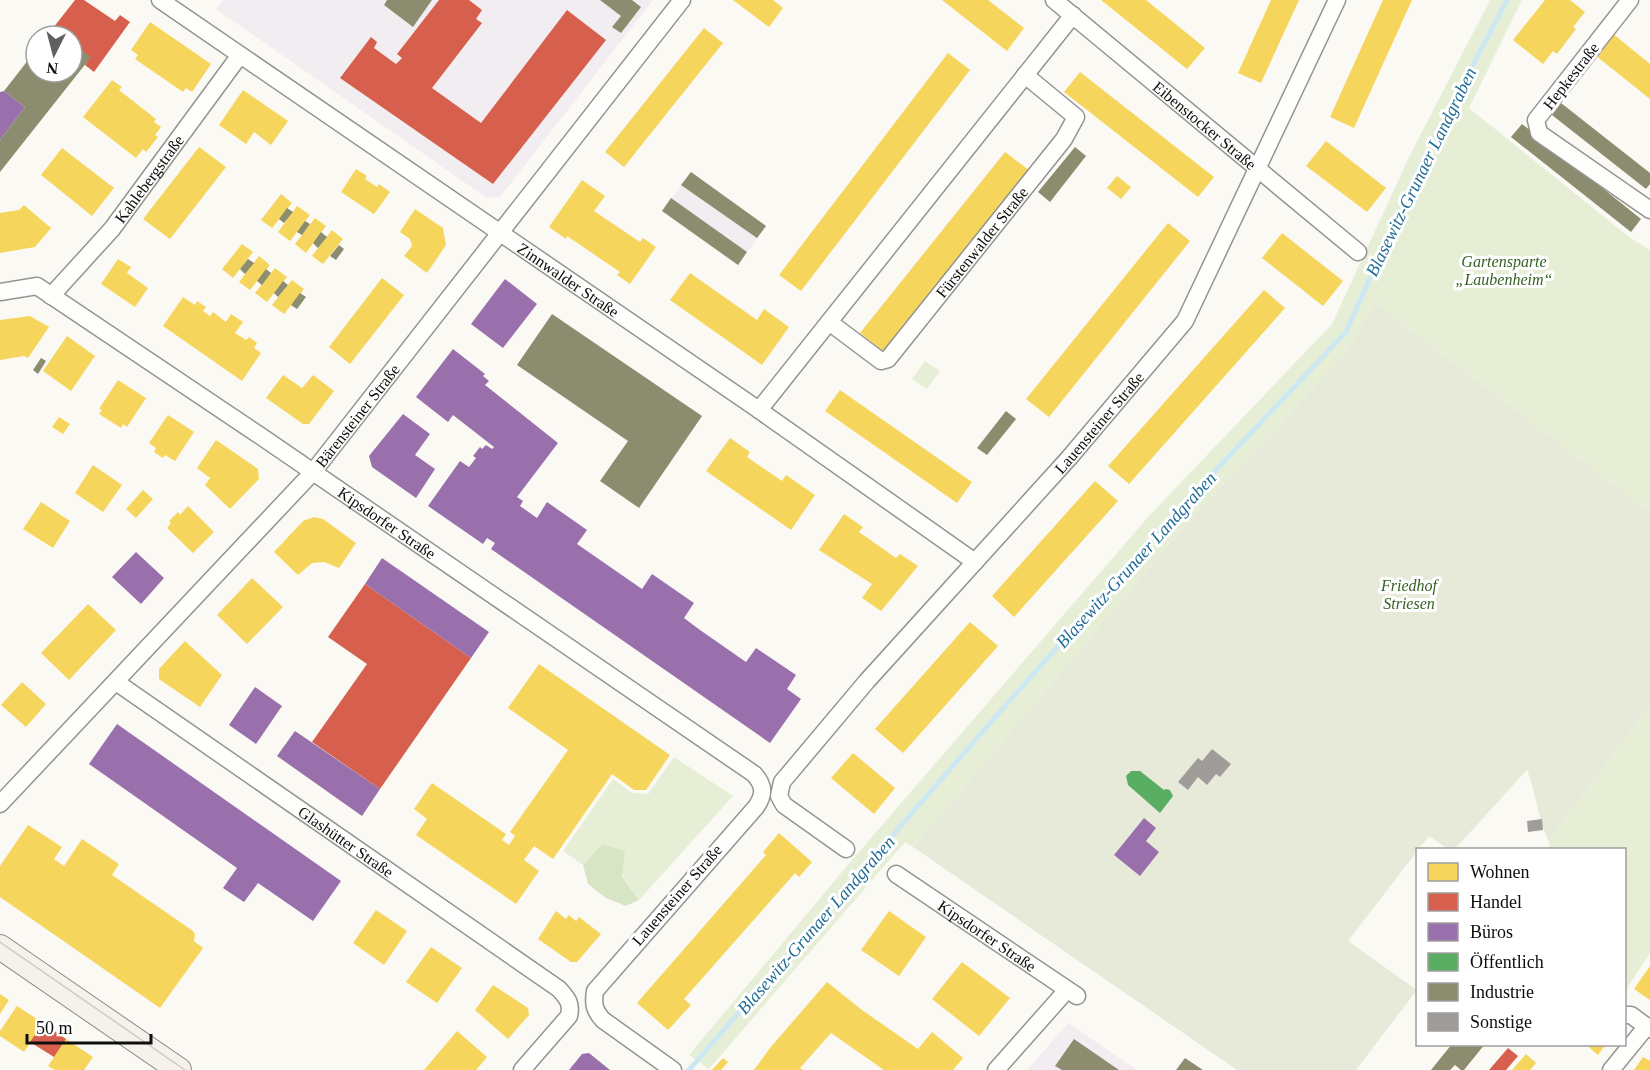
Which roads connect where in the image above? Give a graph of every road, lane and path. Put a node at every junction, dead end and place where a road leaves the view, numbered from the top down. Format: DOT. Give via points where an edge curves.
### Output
graph roads {
  1 [pos="160,0"];
  2 [pos="682,0"];
  3 [pos="1054,0"];
  4 [pos="1337,0"];
  5 [pos="1630,0"];
  6 [pos="1073,15"];
  7 [pos="240,55"];
  8 [pos="1025,75"];
  9 [pos="1258,169"];
  10 [pos="1650,210"];
  11 [pos="500,232"];
  12 [pos="1358,252"];
  13 [pos="0,292"];
  14 [pos="51,296"];
  15 [pos="829,322"];
  16 [pos="759,410"];
  17 [pos="313,472"];
  18 [pos="975,562"];
  19 [pos="116,682"];
  20 [pos="771,788"];
  21 [pos="0,804"];
  22 [pos="846,849"];
  23 [pos="896,874"];
  24 [pos="0,947"];
  25 [pos="1626,1015"];
  26 [pos="1648,1028"];
  27 [pos="671,1069"];
  28 [pos="179,1070"];
  29 [pos="522,1070"];
  30 [pos="996,1070"];
  31 [pos="1611,1070"];
  1 -- 7 [label="street, Zinnwalder Straße"];
  2 -- 11 [label="street, Bärensteiner Straße"];
  3 -- 6 [label="street, Eibenstocker Straße"];
  4 -- 9 [label="street, Lauensteiner Straße"];
  5 -- 10 [label="street, Hepkestraße" via="1536,120 1539,133"];
  6 -- 8 [label="street"];
  6 -- 9 [label="street, Eibenstocker Straße"];
  7 -- 11 [label="street, Zinnwalder Straße"];
  7 -- 14 [label="street, Kahlebergstraße" via="112,229"];
  8 -- 15 [label="street"];
  8 -- 15 [label="street, Fürstenwalder Straße" via="1076,117 1064,139 888,359 881,361"];
  9 -- 12 [label="street, Eibenstocker Straße"];
  9 -- 18 [label="street, Lauensteiner Straße" via="1185,321"];
  11 -- 16 [label="street, Zinnwalder Straße"];
  11 -- 17 [label="street, Bärensteiner Straße"];
  13 -- 14 [label="street, Kipsdorfer Straße" via="37,286"];
  14 -- 17 [label="street, Kipsdorfer Straße"];
  15 -- 16 [label="street"];
  16 -- 18 [label="street, Zinnwalder Straße"];
  17 -- 19 [label="street, Bärensteiner Straße"];
  17 -- 20 [label="street, Kipsdorfer Straße"];
  18 -- 20 [label="street, Lauensteiner Straße" via="786,776"];
  19 -- 21 [label="street, Bärensteiner Straße"];
  19 -- 29 [label="street, Glashütter Straße" via="559,989 571,1007 569,1016"];
  20 -- 22 [label="street, Kipsdorfer Straße" via="783,805"];
  20 -- 27 [label="street, Lauensteiner Straße" via="595,991 593,1003 603,1020"];
  23 -- 30 [label="street, Kipsdorfer Straße" via="1072,993"];
  24 -- 28 [label="main road"];
  25 -- 26 [label="street"];
  26 -- 31 [label="street"];
}
